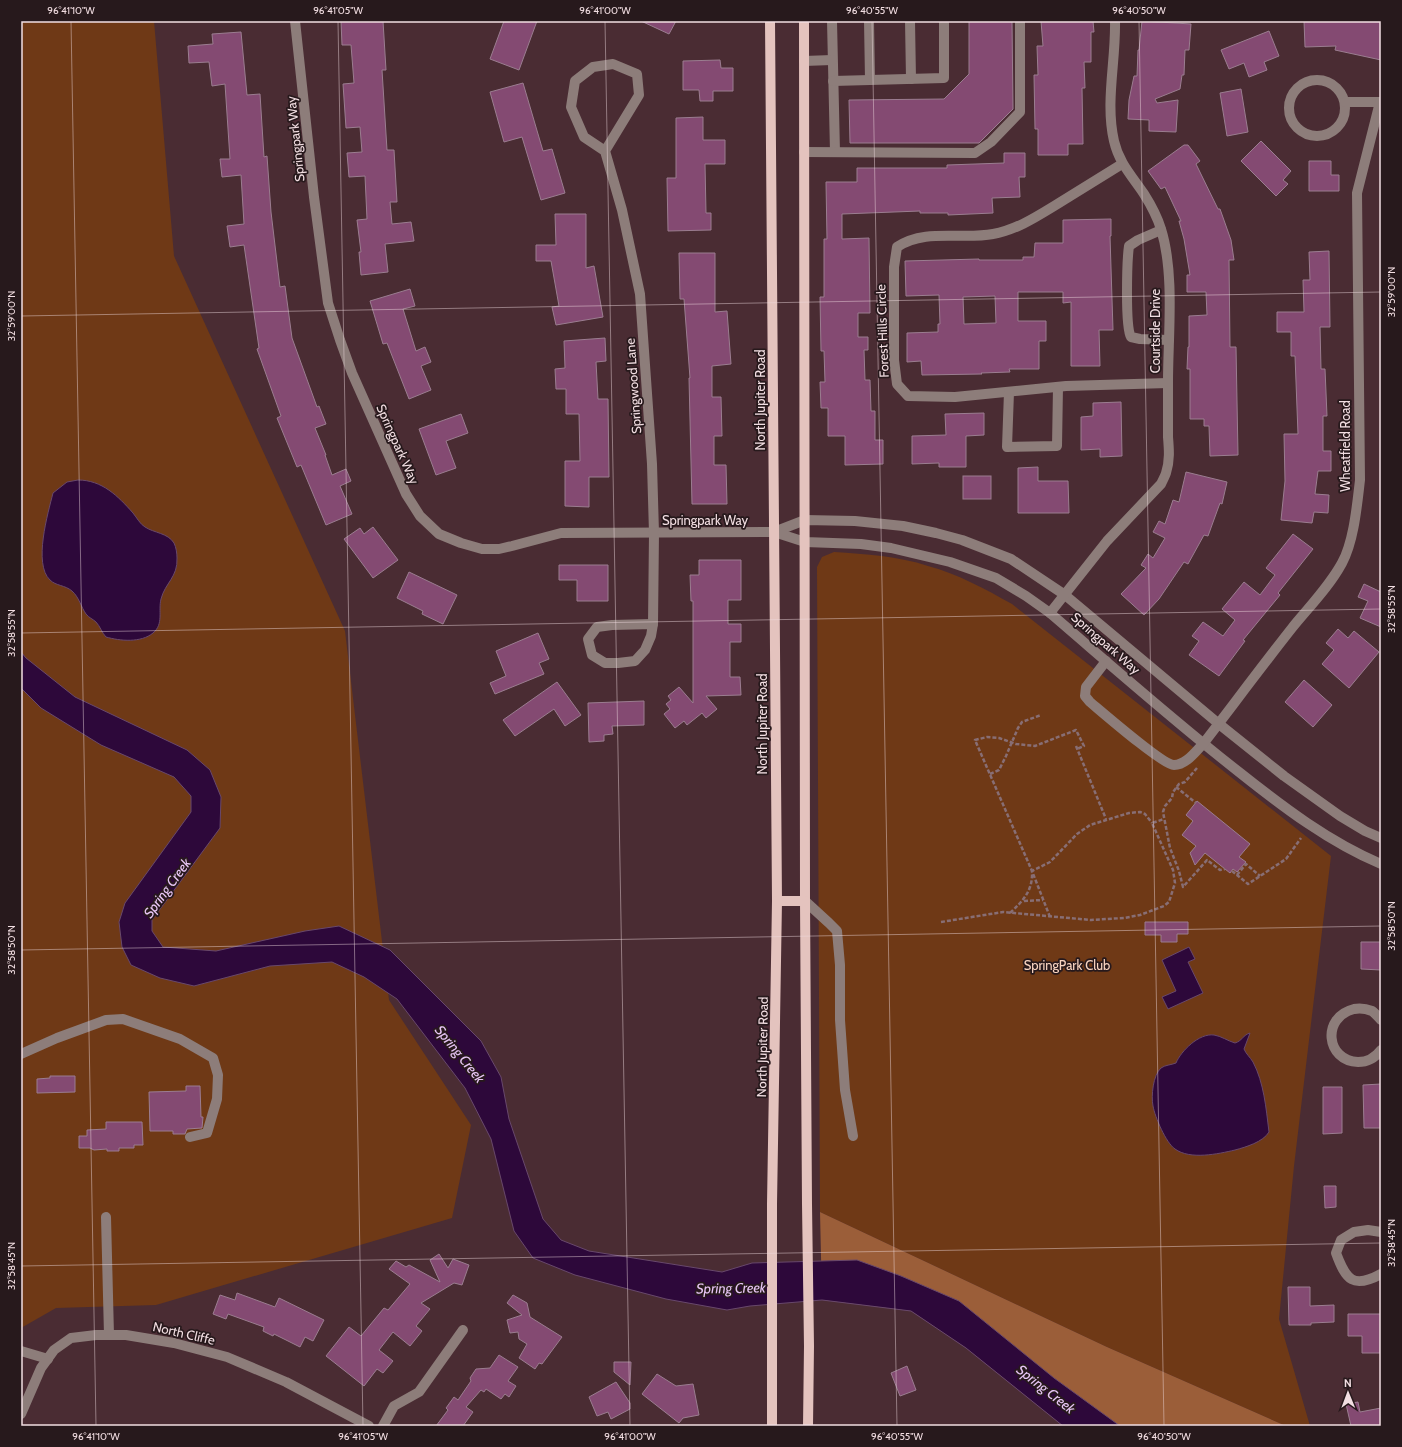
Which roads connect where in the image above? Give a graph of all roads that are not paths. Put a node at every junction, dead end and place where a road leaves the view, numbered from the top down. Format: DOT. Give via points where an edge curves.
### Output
graph roads {
  1 [pos="295,21"];
  2 [pos="770,21"];
  3 [pos="804,21"];
  4 [pos="832,21"];
  5 [pos="869,21"];
  6 [pos="910,21"];
  7 [pos="944,21"];
  8 [pos="1020,21"];
  9 [pos="1115,21"];
  10 [pos="832,60"];
  11 [pos="804,61"];
  12 [pos="911,79"];
  13 [pos="870,80"];
  14 [pos="833,81"];
  15 [pos="1345,102"];
  16 [pos="1380,102"];
  17 [pos="605,151"];
  18 [pos="804,152"];
  19 [pos="835,152"];
  20 [pos="1122,164"];
  21 [pos="1161,230"];
  22 [pos="1169,340"];
  23 [pos="1168,383"];
  24 [pos="1058,387"];
  25 [pos="1008,392"];
  26 [pos="805,520"];
  27 [pos="774,532"];
  28 [pos="654,533"];
  29 [pos="805,542"];
  30 [pos="1065,595"];
  31 [pos="1050,613"];
  32 [pos="653,624"];
  33 [pos="1106,661"];
  34 [pos="1219,724"];
  35 [pos="1203,744"];
  36 [pos="1381,838"];
  37 [pos="1381,864"];
  38 [pos="777,901"];
  39 [pos="805,901"];
  40 [pos="1381,1020"];
  41 [pos="1381,1050"];
  42 [pos="21,1054"];
  43 [pos="853,1136"];
  44 [pos="190,1137"];
  45 [pos="106,1217"];
  46 [pos="1381,1232"];
  47 [pos="1381,1274"];
  48 [pos="463,1330"];
  49 [pos="109,1335"];
  50 [pos="21,1351"];
  51 [pos="48,1359"];
  52 [pos="21,1414"];
  53 [pos="369,1426"];
  54 [pos="383,1426"];
  55 [pos="772,1426"];
  56 [pos="808,1426"];
  1 -- 28 [label="street, Springpark Way" via="315,210 328,303 352,373 394,468 420,516 439,534 482,549 499,549 561,533"];
  2 -- 27 [label="main road, North Jupiter Road"];
  3 -- 11 [label="main road"];
  4 -- 10 [label="street"];
  5 -- 13 [label="street"];
  6 -- 12 [label="street"];
  7 -- 12 [label="street" via="944,78"];
  8 -- 19 [label="street" via="1020,112 991,142 975,153"];
  9 -- 20 [label="street, Courtside Drive" via="1111,122 1114,142"];
  10 -- 11 [label="street"];
  10 -- 14 [label="street"];
  11 -- 18 [label="main road"];
  12 -- 13 [label="street"];
  13 -- 14 [label="street"];
  14 -- 19 [label="street"];
  15 -- 15 [label="street" via="1345,116 1338,128 1326,135 1313,136 1300,131 1291,121 1288,107 1292,94 1301,84 1314,80 1328,82 1339,90"];
  15 -- 16 [label="street"];
  16 -- 34 [label="street, Wheatfield Road" via="1357,193 1360,480 1350,541 1343,562 1325,588"];
  17 -- 17 [label="street" via="639,95 637,74 613,64 593,67 575,81 571,107 584,137"];
  17 -- 28 [label="street, Springwood Lane" via="622,210 640,294 652,464"];
  18 -- 19 [label="street"];
  18 -- 26 [label="main road"];
  20 -- 21 [label="street, Courtside Drive" via="1144,194"];
  20 -- 25 [label="street, Forest Hills Circle" via="1015,228 993,234 923,237 906,241 897,247 894,267 894,360 897,384 908,396 955,398"];
  21 -- 22 [label="street, Courtside Drive" via="1170,305"];
  21 -- 22 [label="street" via="1129,246 1128,322 1131,337"];
  22 -- 23 [label="street, Courtside Drive"];
  23 -- 24 [label="street, Forest Hills Circle"];
  23 -- 30 [label="street, Courtside Drive" via="1169,460 1161,484 1107,540"];
  24 -- 25 [label="street, Forest Hills Circle"];
  24 -- 25 [label="street" via="1057,446 1007,447"];
  26 -- 27 [label="street, Springpark Way"];
  26 -- 29 [label="main road"];
  26 -- 30 [label="street, Springpark Way" via="855,520 903,526 962,540 1011,559"];
  27 -- 28 [label="street, Springpark Way"];
  27 -- 29 [label="street, Springpark Way"];
  27 -- 38 [label="main road, North Jupiter Road"];
  28 -- 32 [label="street, Springwood Lane"];
  29 -- 31 [label="street, Springpark Way" via="891,548 950,562 996,578"];
  29 -- 39 [label="main road"];
  30 -- 31 [label="street, Courtside Drive"];
  30 -- 34 [label="street, Springpark Way"];
  31 -- 33 [label="street, Springpark Way"];
  32 -- 32 [label="street, Springwood Lane" via="645,650 635,661 605,663 592,655 588,639 597,627"];
  33 -- 35 [label="street, Springpark Way"];
  33 -- 35 [label="street, Wheatfield Road" via="1086,687 1085,696 1090,702 1169,764 1183,762"];
  34 -- 35 [label="street, Wheatfield Road"];
  34 -- 36 [label="street, Springpark Way" via="1284,776 1340,816"];
  35 -- 37 [label="street, Springpark Way" via="1303,820 1362,856"];
  38 -- 39 [label="main road"];
  38 -- 55 [label="main road, North Jupiter Road" via="772,1204"];
  39 -- 43 [label="street" via="836,931 840,966 840,1020 845,1090"];
  39 -- 56 [label="main road"];
  40 -- 41 [label="street" via="1372,1011 1359,1008 1346,1011 1336,1020 1331,1032 1333,1045 1340,1056 1352,1062 1365,1062 1377,1056"];
  42 -- 44 [label="street" via="106,1020 123,1019 180,1039 214,1058 218,1075 217,1099 207,1133"];
  45 -- 49 [label="street"];
  46 -- 47 [label="street" via="1354,1232 1341,1240 1336,1253 1342,1269 1351,1279 1358,1282"];
  48 -- 54 [label="street" via="419,1392 394,1406"];
  49 -- 51 [label="street, North Cliffe" via="71,1338 54,1350"];
  49 -- 53 [label="street, North Cliffe" via="126,1335 174,1343 227,1357 286,1382"];
  50 -- 51 [label="street"];
  51 -- 52 [label="street, North Cliffe" via="41,1368"];
}
